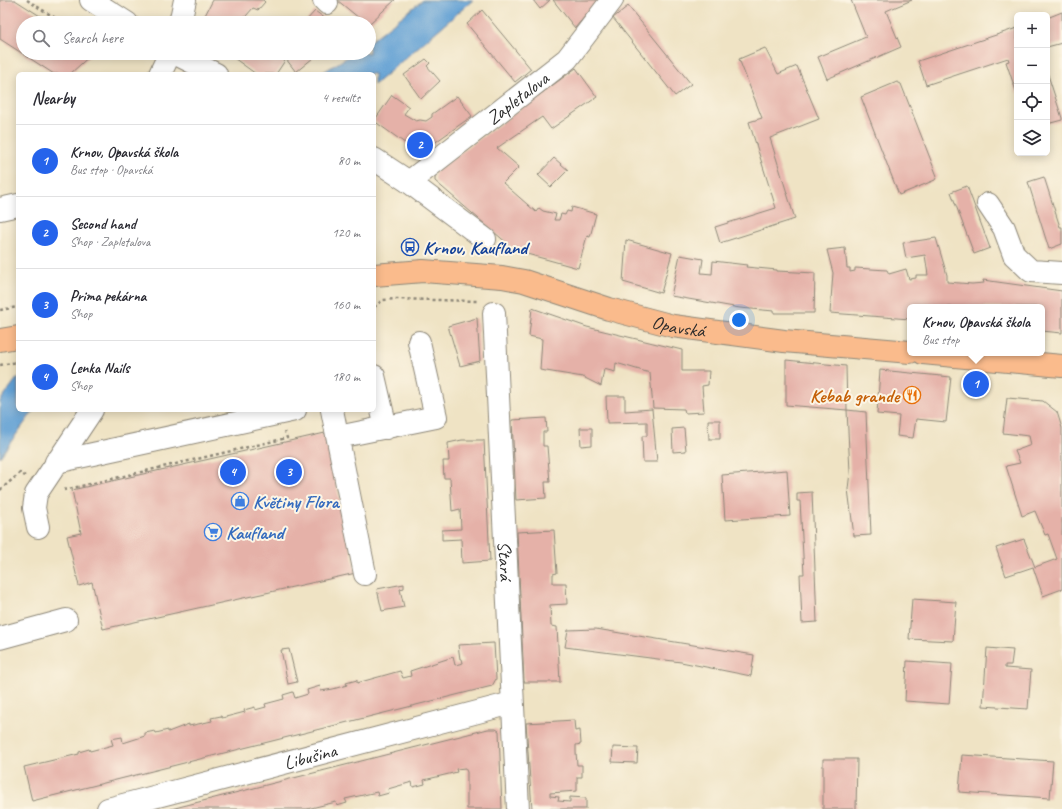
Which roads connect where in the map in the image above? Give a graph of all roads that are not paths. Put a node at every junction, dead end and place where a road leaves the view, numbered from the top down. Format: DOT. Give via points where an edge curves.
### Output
graph roads {
  1 [pos="91,0"];
  2 [pos="185,0"];
  3 [pos="612,0"];
  4 [pos="116,16"];
  5 [pos="182,16"];
  6 [pos="167,60"];
  7 [pos="188,60"];
  8 [pos="161,72"];
  9 [pos="212,72"];
  10 [pos="376,160"];
  11 [pos="409,182"];
  12 [pos="988,204"];
  13 [pos="16,205"];
  14 [pos="0,209"];
  15 [pos="485,239"];
  16 [pos="1062,273"];
  17 [pos="376,275"];
  18 [pos="489,307"];
  19 [pos="419,342"];
  20 [pos="907,352"];
  21 [pos="955,356"];
  22 [pos="1062,366"];
  23 [pos="376,385"];
  24 [pos="91,412"];
  25 [pos="288,412"];
  26 [pos="332,412"];
  27 [pos="386,428"];
  28 [pos="338,437"];
  29 [pos="56,462"];
  30 [pos="38,527"];
  31 [pos="365,574"];
  32 [pos="66,620"];
  33 [pos="0,638"];
  34 [pos="512,703"];
  35 [pos="108,809"];
  36 [pos="518,809"];
  1 -- 4 [label="street"];
  2 -- 5 [label="street"];
  3 -- 11 [label="street, Zapletalova" via="567,59"];
  6 -- 8 [label="street"];
  7 -- 9 [label="street"];
  10 -- 11 [label="street"];
  11 -- 15 [label="street"];
  12 -- 16 [label="street" via="1004,228 1014,255 1031,271"];
  13 -- 14 [label="street"];
  17 -- 20 [label="main road, Opavská" via="423,271 502,277 524,281 609,309 674,326 784,341"];
  18 -- 34 [label="street, Stará"];
  19 -- 27 [label="street" via="436,417"];
  21 -- 22 [label="main road"];
  23 -- 27 [label="street"];
  24 -- 29 [label="street"];
  25 -- 29 [label="street"];
  26 -- 28 [label="street"];
  27 -- 28 [label="street"];
  28 -- 31 [label="street"];
  29 -- 30 [label="street" via="36,494 34,508"];
  32 -- 33 [label="street"];
  34 -- 35 [label="street, Libušina"];
  34 -- 36 [label="street, Stará"];
}
